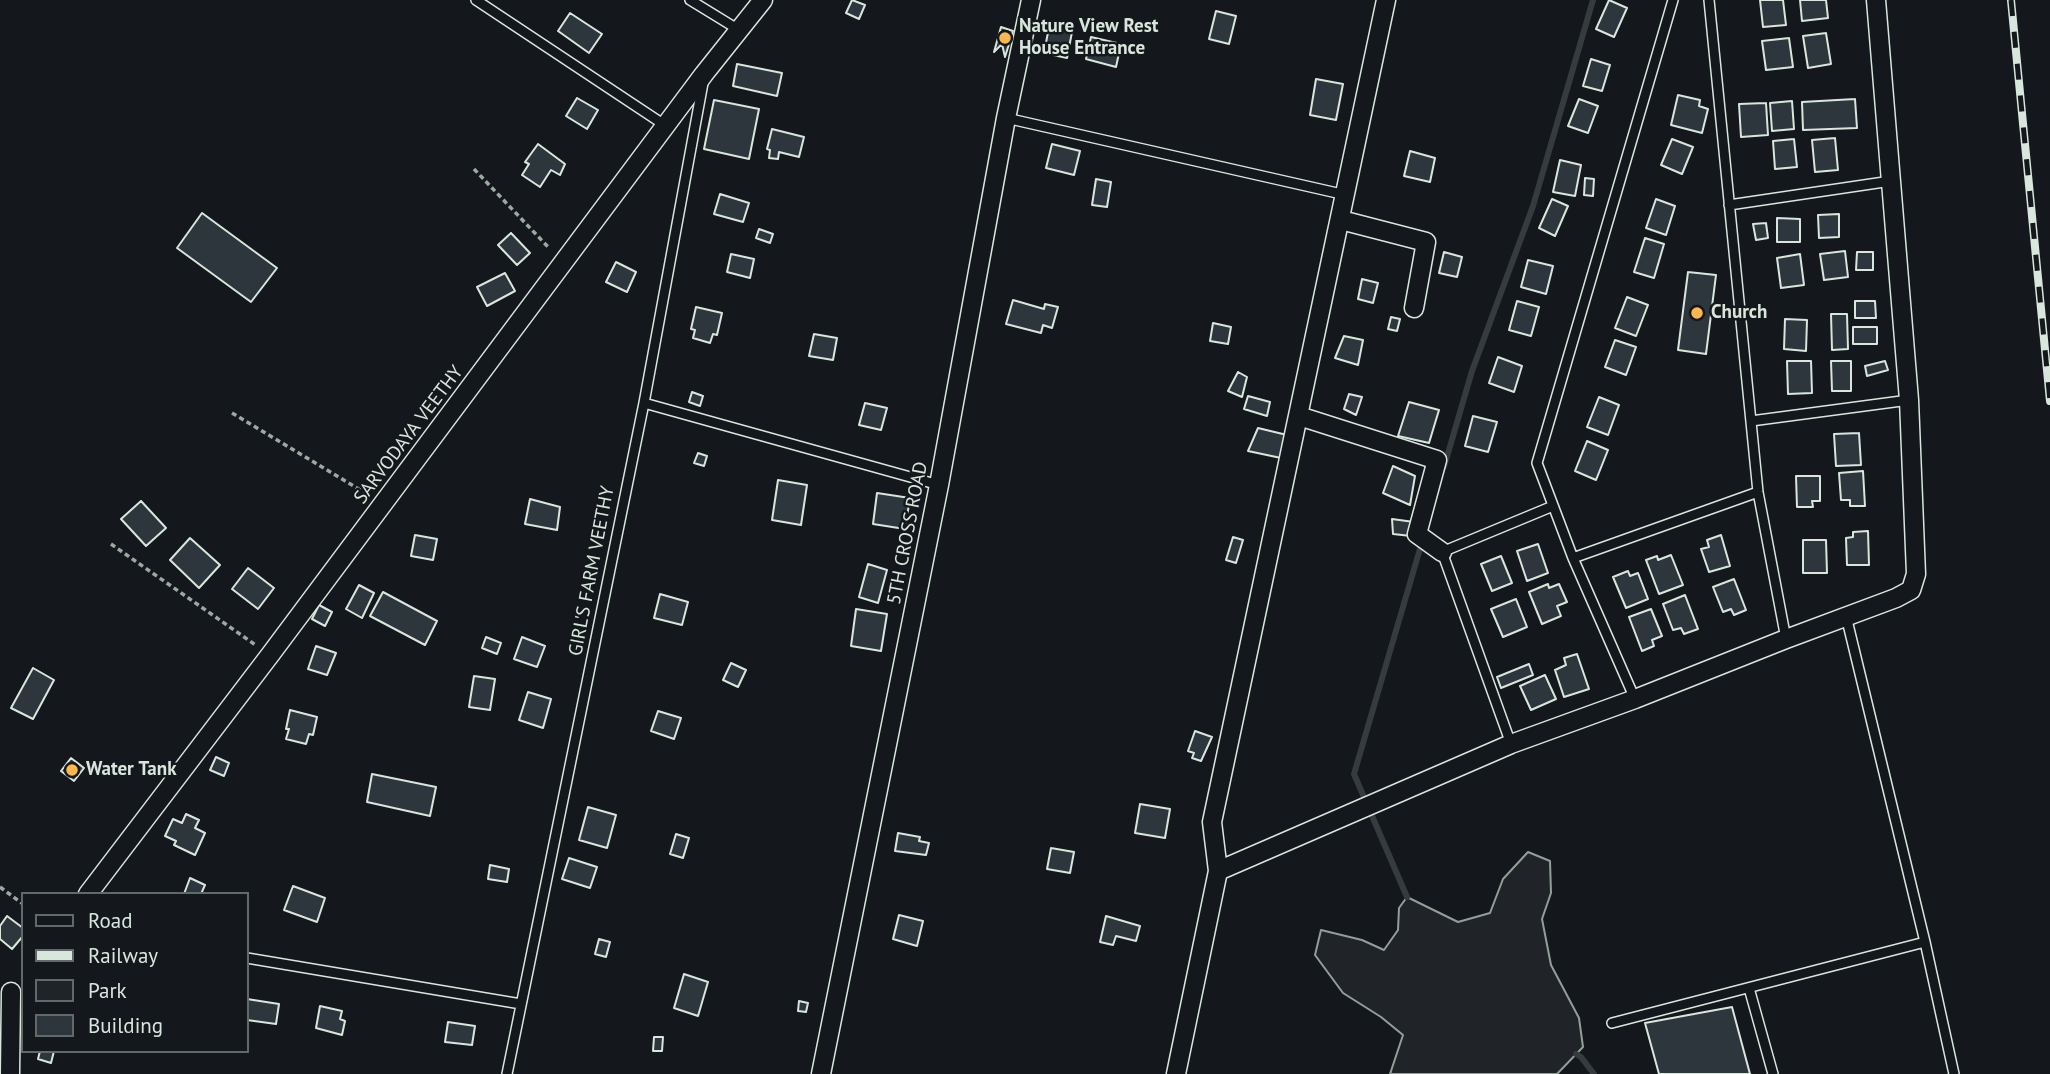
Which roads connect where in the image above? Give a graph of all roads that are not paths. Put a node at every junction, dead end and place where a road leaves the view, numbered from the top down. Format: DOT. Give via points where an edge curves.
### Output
graph roads {
  1 [pos="476,0"];
  2 [pos="690,0"];
  3 [pos="762,0"];
  4 [pos="1031,0"];
  5 [pos="1386,0"];
  6 [pos="1673,0"];
  7 [pos="1709,0"];
  8 [pos="1876,0"];
  9 [pos="739,30"];
  10 [pos="704,74"];
  11 [pos="1006,118"];
  12 [pos="666,126"];
  13 [pos="1891,181"];
  14 [pos="1346,195"];
  15 [pos="1729,205"];
  16 [pos="1341,219"];
  17 [pos="1414,308"];
  18 [pos="1909,400"];
  19 [pos="644,403"];
  20 [pos="1299,416"];
  21 [pos="1751,421"];
  22 [pos="939,485"];
  23 [pos="1758,492"];
  24 [pos="1553,506"];
  25 [pos="1441,552"];
  26 [pos="1573,558"];
  27 [pos="1846,616"];
  28 [pos="1786,639"];
  29 [pos="1635,699"];
  30 [pos="1511,744"];
  31 [pos="1218,871"];
  32 [pos="90,892"];
  33 [pos="1926,942"];
  34 [pos="248,958"];
  35 [pos="21,980"];
  36 [pos="1749,988"];
  37 [pos="11,992"];
  38 [pos="521,1004"];
  39 [pos="0,1006"];
  40 [pos="1612,1023"];
  41 [pos="10,1074"];
  42 [pos="508,1074"];
  43 [pos="821,1074"];
  44 [pos="1176,1074"];
  45 [pos="1773,1074"];
  46 [pos="1954,1074"];
  1 -- 12 [label="lane"];
  2 -- 9 [label="lane"];
  3 -- 9 [label="street, SARVODAYA VEETHY"];
  4 -- 11 [label="street, 5TH CROSS ROAD"];
  5 -- 14 [label="street"];
  6 -- 24 [label="lane" via="1537,463"];
  7 -- 15 [label="lane"];
  8 -- 13 [label="street"];
  9 -- 10 [label="street, SARVODAYA VEETHY"];
  10 -- 12 [label="street, SARVODAYA VEETHY"];
  10 -- 19 [label="lane, GIRL'S FARM VEETHY"];
  11 -- 14 [label="lane"];
  11 -- 22 [label="street, 5TH CROSS ROAD"];
  12 -- 32 [label="street, SARVODAYA VEETHY"];
  13 -- 15 [label="lane"];
  13 -- 18 [label="street"];
  14 -- 16 [label="street"];
  15 -- 21 [label="lane"];
  16 -- 17 [label="street" via="1426,242"];
  16 -- 20 [label="street"];
  18 -- 21 [label="lane"];
  18 -- 27 [label="street" via="1916,574 1911,590"];
  19 -- 22 [label="lane"];
  19 -- 38 [label="lane, GIRL'S FARM VEETHY"];
  20 -- 25 [label="street" via="1437,460 1417,534"];
  20 -- 31 [label="street" via="1212,822"];
  21 -- 23 [label="lane"];
  22 -- 43 [label="street, 5TH CROSS ROAD"];
  23 -- 26 [label="lane"];
  23 -- 28 [label="lane"];
  24 -- 25 [label="lane"];
  24 -- 26 [label="lane"];
  25 -- 30 [label="lane"];
  26 -- 29 [label="lane"];
  27 -- 28 [label="street"];
  27 -- 33 [label="lane"];
  28 -- 29 [label="street"];
  29 -- 30 [label="street"];
  30 -- 31 [label="street"];
  31 -- 44 [label="street"];
  33 -- 36 [label="lane"];
  33 -- 46 [label="lane"];
  34 -- 38 [label="lane"];
  35 -- 37 [label="street"];
  36 -- 40 [label="lane"];
  36 -- 45 [label="lane"];
  37 -- 39 [label="street"];
  37 -- 41 [label="street"];
  38 -- 42 [label="lane, GIRL'S FARM VEETHY"];
}
